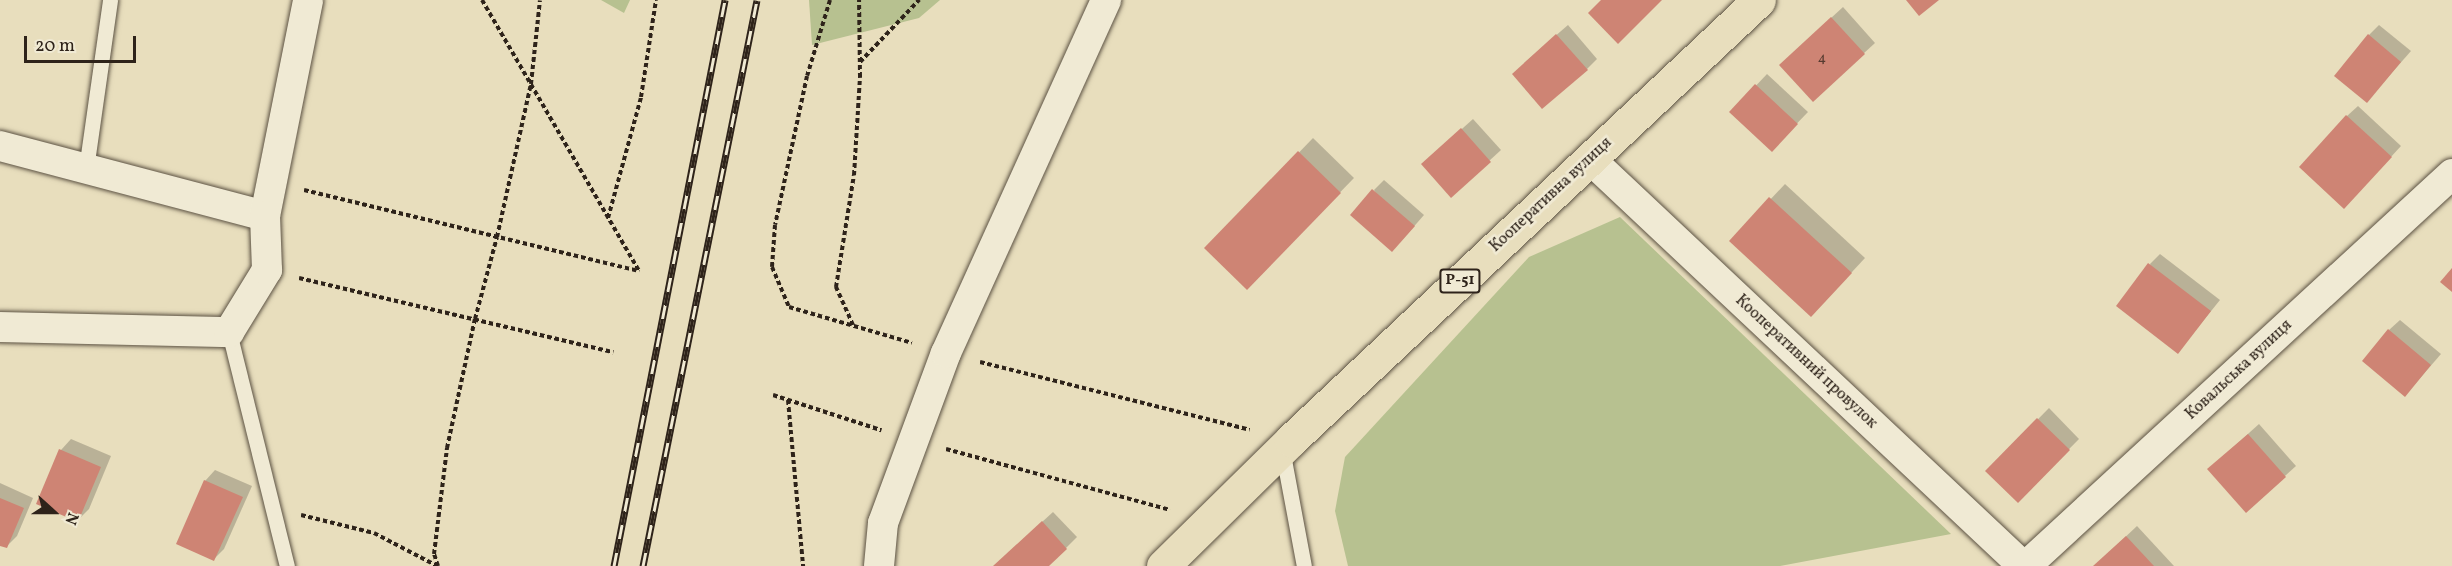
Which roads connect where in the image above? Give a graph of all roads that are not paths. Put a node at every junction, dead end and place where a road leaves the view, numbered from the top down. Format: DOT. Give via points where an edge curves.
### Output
graph roads {
  1 [pos="110,0"];
  2 [pos="308,0"];
  3 [pos="1106,0"];
  4 [pos="1759,0"];
  5 [pos="0,146"];
  6 [pos="1590,159"];
  7 [pos="86,169"];
  8 [pos="2452,174"];
  9 [pos="265,216"];
  10 [pos="0,327"];
  11 [pos="229,332"];
  12 [pos="1287,444"];
  13 [pos="287,566"];
  14 [pos="879,566"];
  15 [pos="1163,566"];
  16 [pos="1304,566"];
  17 [pos="2024,566"];
  1 -- 7 [label="lane"];
  2 -- 9 [label="street"];
  3 -- 14 [label="street" via="946,353 883,523"];
  4 -- 6 [label="main road, Кооперативна вулиця / Р-51"];
  5 -- 7 [label="street"];
  6 -- 12 [label="main road, Кооперативна вулиця / Р-51"];
  6 -- 17 [label="street, Кооперативний провулок"];
  7 -- 9 [label="street"];
  8 -- 17 [label="street, Ковальська вулиця"];
  9 -- 11 [label="street" via="267,270"];
  10 -- 11 [label="street"];
  11 -- 13 [label="lane"];
  12 -- 15 [label="main road, Кооперативна вулиця / Р-51"];
  12 -- 16 [label="lane"];
}
